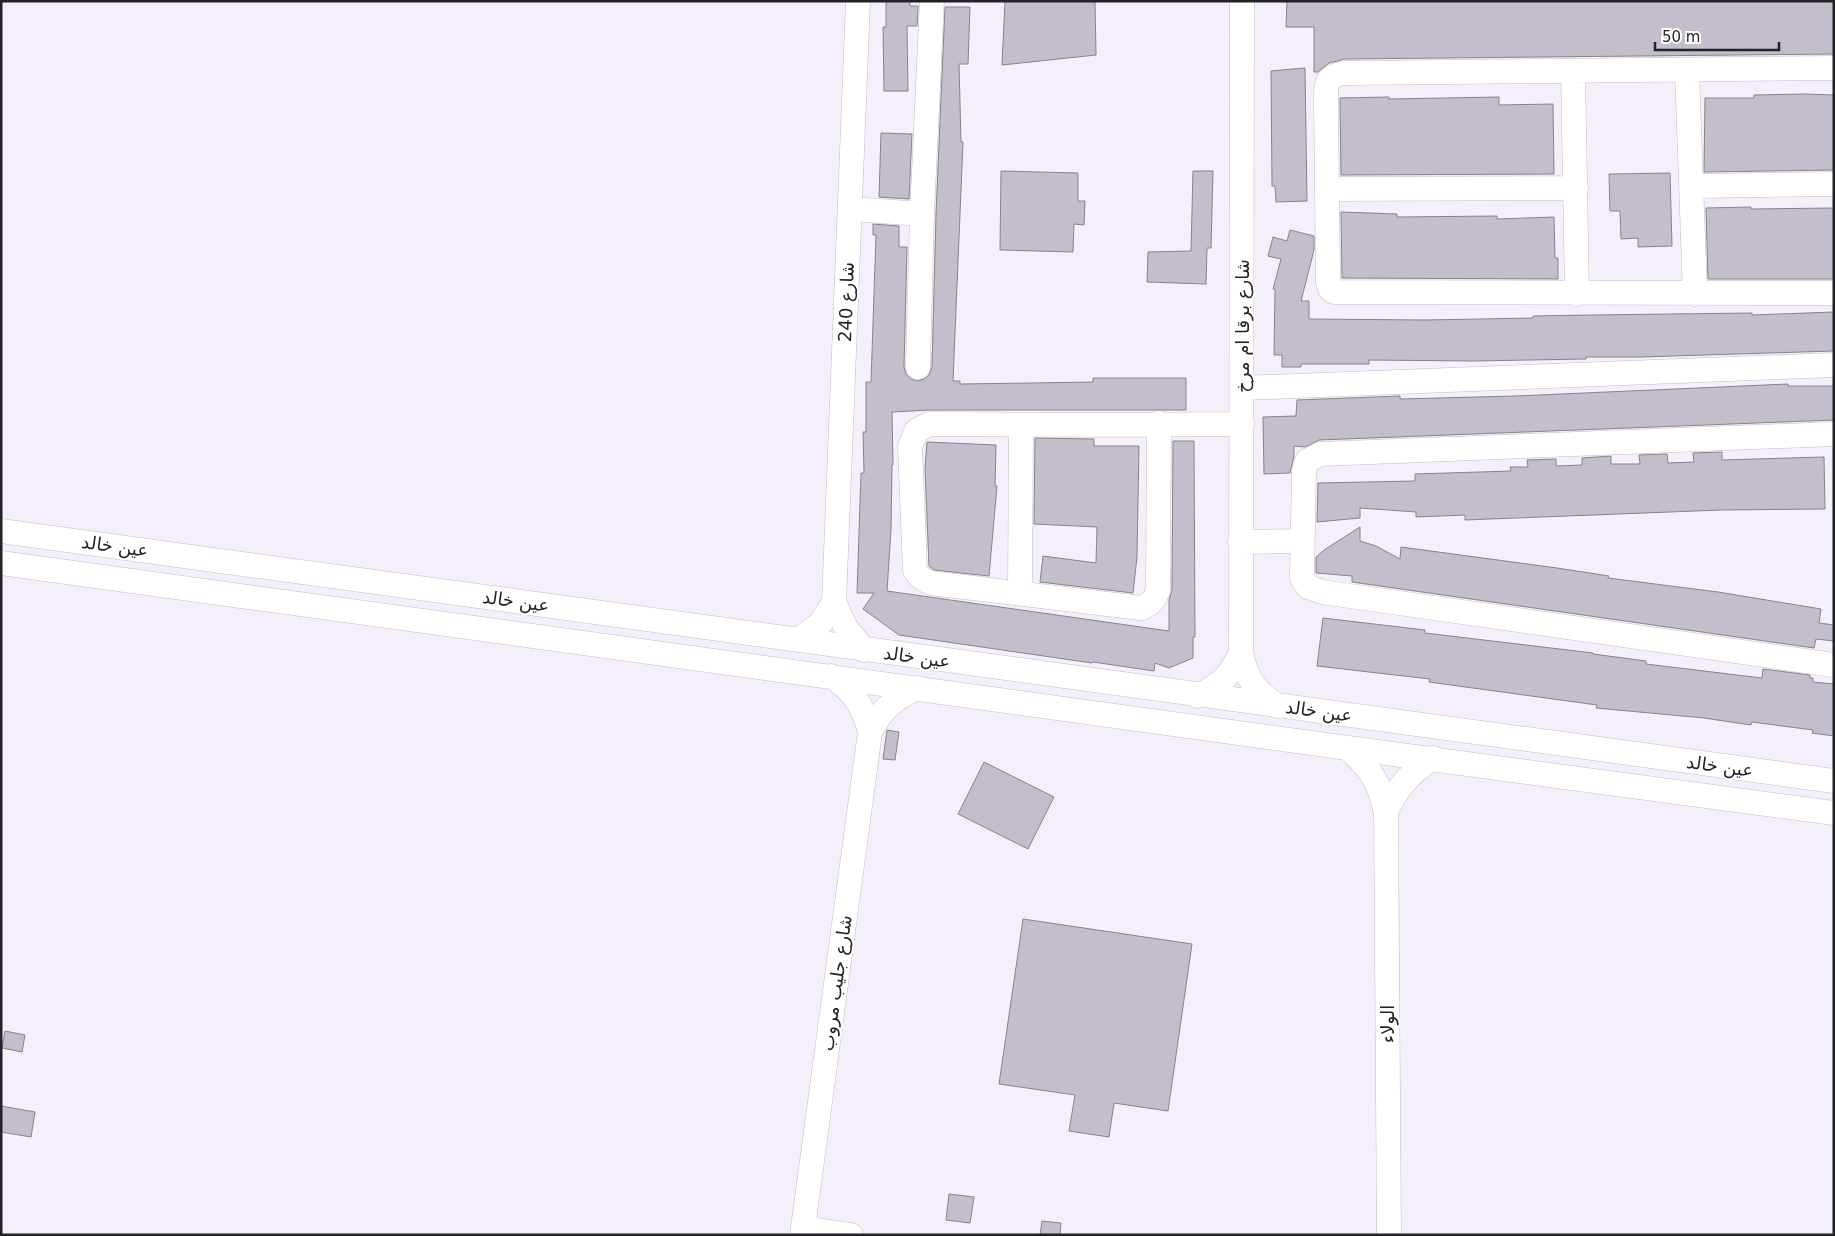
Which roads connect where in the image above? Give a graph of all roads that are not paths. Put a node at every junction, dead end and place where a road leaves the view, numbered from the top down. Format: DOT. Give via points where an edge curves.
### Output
graph roads {
  1 [pos="858,1"];
  2 [pos="932,1"];
  3 [pos="1242,1"];
  4 [pos="1834,68"];
  5 [pos="1687,70"];
  6 [pos="1573,71"];
  7 [pos="1834,184"];
  8 [pos="1692,186"];
  9 [pos="1576,188"];
  10 [pos="1328,189"];
  11 [pos="850,209"];
  12 [pos="922,214"];
  13 [pos="1834,293"];
  14 [pos="1577,294"];
  15 [pos="1695,294"];
  16 [pos="1834,365"];
  17 [pos="918,367"];
  18 [pos="1242,388"];
  19 [pos="1159,424"];
  20 [pos="1242,424"];
  21 [pos="1021,425"];
  22 [pos="1834,434"];
  23 [pos="1,531"];
  24 [pos="1302,541"];
  25 [pos="1240,542"];
  26 [pos="1,562"];
  27 [pos="1020,593"];
  28 [pos="834,602"];
  29 [pos="798,640"];
  30 [pos="864,650"];
  31 [pos="1241,652"];
  32 [pos="1834,665"];
  33 [pos="831,676"];
  34 [pos="918,688"];
  35 [pos="1198,696"];
  36 [pos="1277,706"];
  37 [pos="870,732"];
  38 [pos="1348,748"];
  39 [pos="1433,758"];
  40 [pos="1834,781"];
  41 [pos="1386,813"];
  42 [pos="1834,813"];
  43 [pos="802,1231"];
  44 [pos="852,1235"];
  45 [pos="1389,1235"];
  1 -- 11 [label="street, شارع 240"];
  2 -- 12 [label="street"];
  3 -- 18 [label="street, شارع برقا ام مرخ"];
  4 -- 5 [label="street"];
  5 -- 6 [label="street"];
  5 -- 8 [label="street"];
  6 -- 9 [label="street"];
  6 -- 10 [label="street" via="1335,74 1326,86"];
  7 -- 8 [label="street"];
  8 -- 15 [label="street"];
  9 -- 10 [label="street"];
  9 -- 14 [label="street"];
  10 -- 14 [label="street" via="1328,282 1334,292"];
  11 -- 12 [label="street"];
  11 -- 28 [label="street, شارع 240"];
  12 -- 17 [label="street"];
  13 -- 15 [label="street"];
  14 -- 15 [label="street"];
  16 -- 18 [label="street"];
  18 -- 20 [label="street, شارع برقا ام مرخ"];
  19 -- 20 [label="street"];
  19 -- 21 [label="street"];
  19 -- 27 [label="street" via="1158,590 1152,602 1140,608"];
  20 -- 25 [label="street, شارع برقا ام مرخ"];
  21 -- 27 [label="street"];
  21 -- 27 [label="street" via="929,424 916,431 910,447 915,570 921,578 931,583"];
  22 -- 24 [label="street" via="1320,454 1307,461 1304,471"];
  23 -- 29 [label="street, عين خالد"];
  24 -- 25 [label="street"];
  24 -- 32 [label="street" via="1302,578 1308,587 1322,592"];
  25 -- 31 [label="street, شارع برقا ام مرخ"];
  26 -- 33 [label="street, عين خالد"];
  28 -- 29 [label="street" via="820,624"];
  28 -- 30 [label="street, شارع 240" via="846,628"];
  29 -- 30 [label="street, عين خالد"];
  30 -- 35 [label="street, عين خالد"];
  31 -- 35 [label="street, شارع برقا ام مرخ" via="1225,679"];
  31 -- 36 [label="street, شارع برقا ام مرخ" via="1244,668 1252,683"];
  33 -- 34 [label="street, عين خالد"];
  33 -- 37 [label="street, شارع جليب مروب" via="858,699"];
  34 -- 37 [label="street, شارع جليب مروب" via="889,704"];
  34 -- 38 [label="street, عين خالد"];
  35 -- 36 [label="street, عين خالد"];
  36 -- 40 [label="street, عين خالد"];
  37 -- 43 [label="street, شارع جليب مروب"];
  38 -- 39 [label="street, عين خالد"];
  38 -- 41 [label="street, الولاء" via="1374,776"];
  39 -- 41 [label="street, الولاء" via="1404,781"];
  39 -- 42 [label="street, عين خالد"];
  41 -- 45 [label="street, الولاء"];
  43 -- 44 [label="street"];
}
